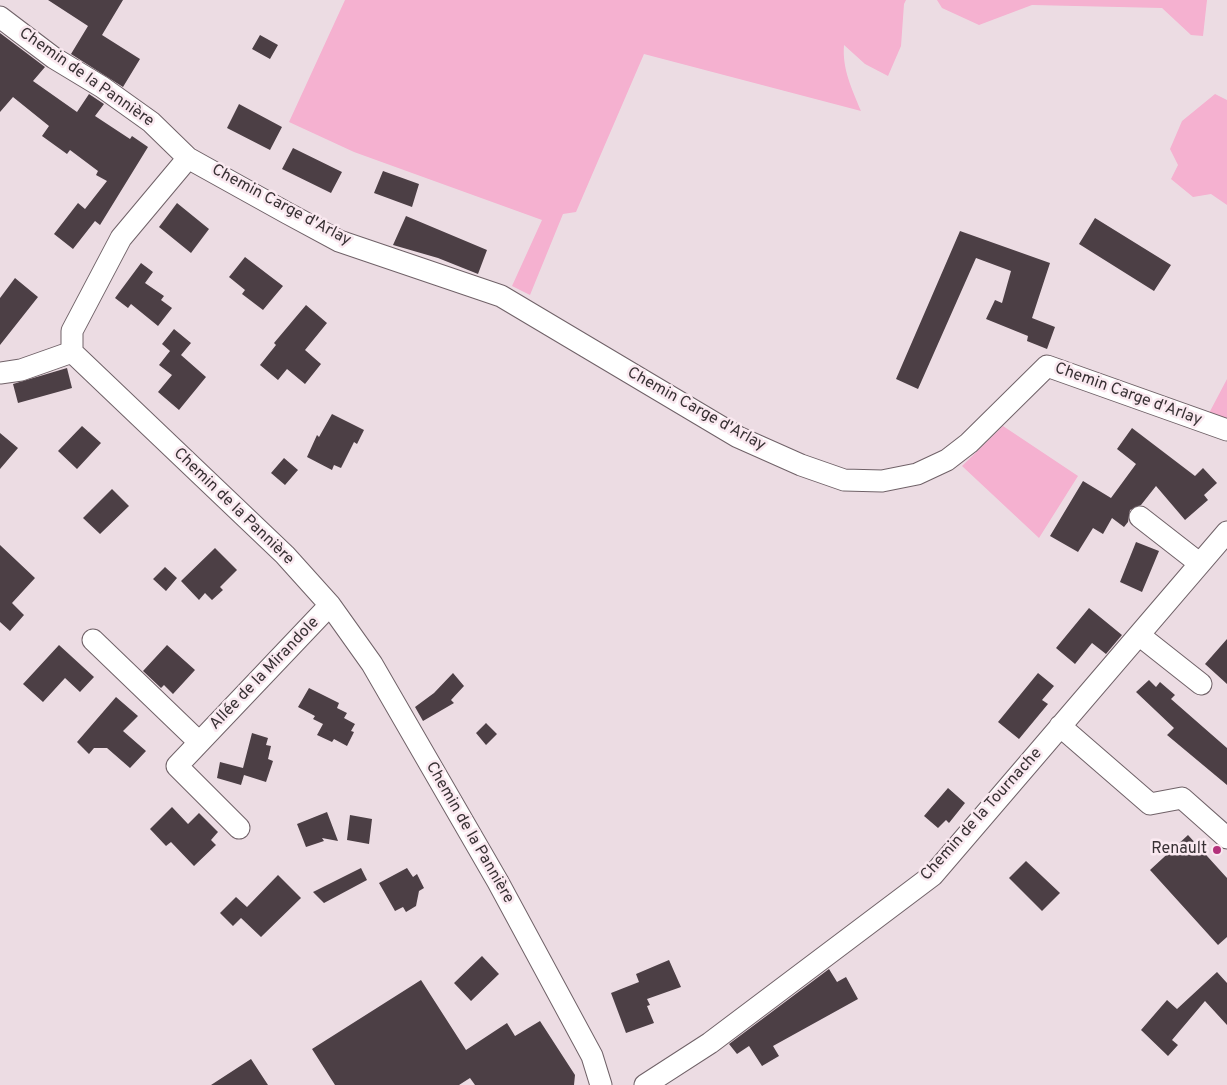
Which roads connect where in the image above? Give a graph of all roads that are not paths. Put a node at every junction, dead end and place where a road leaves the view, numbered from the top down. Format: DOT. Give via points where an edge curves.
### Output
graph roads {
  1 [pos="0,17"];
  2 [pos="188,158"];
  3 [pos="72,352"];
  4 [pos="0,373"];
  5 [pos="1227,430"];
  6 [pos="1140,517"];
  7 [pos="1227,532"];
  8 [pos="1199,563"];
  9 [pos="330,605"];
  10 [pos="1139,635"];
  11 [pos="94,640"];
  12 [pos="1201,684"];
  13 [pos="1060,726"];
  14 [pos="199,742"];
  15 [pos="239,828"];
  16 [pos="1227,838"];
  17 [pos="601,1085"];
  18 [pos="646,1085"];
  1 -- 2 [label="street, Chemin de la Pannière" via="54,58 151,122"];
  2 -- 3 [label="street" via="121,238 72,331"];
  2 -- 5 [label="street, Chemin Carge d'Arlay" via="339,241 501,296 738,437 844,480 882,482 917,474 947,460 969,443 1047,366"];
  3 -- 4 [label="street" via="21,370"];
  3 -- 9 [label="street, Chemin de la Pannière" via="285,555"];
  6 -- 8 [label="street"];
  7 -- 8 [label="street, Chemin de la Tournache"];
  8 -- 10 [label="street, Chemin de la Tournache"];
  9 -- 14 [label="street, Allée de la Mirandole"];
  9 -- 17 [label="street, Chemin de la Pannière" via="372,664 498,882 592,1056"];
  10 -- 12 [label="street"];
  10 -- 13 [label="street, Chemin de la Tournache"];
  11 -- 14 [label="street, Allée de la Mirandole"];
  13 -- 16 [label="street" via="1150,804 1182,798"];
  13 -- 18 [label="street, Chemin de la Tournache" via="933,875 710,1043"];
  14 -- 15 [label="street, Allée de la Mirandole" via="177,766"];
}
